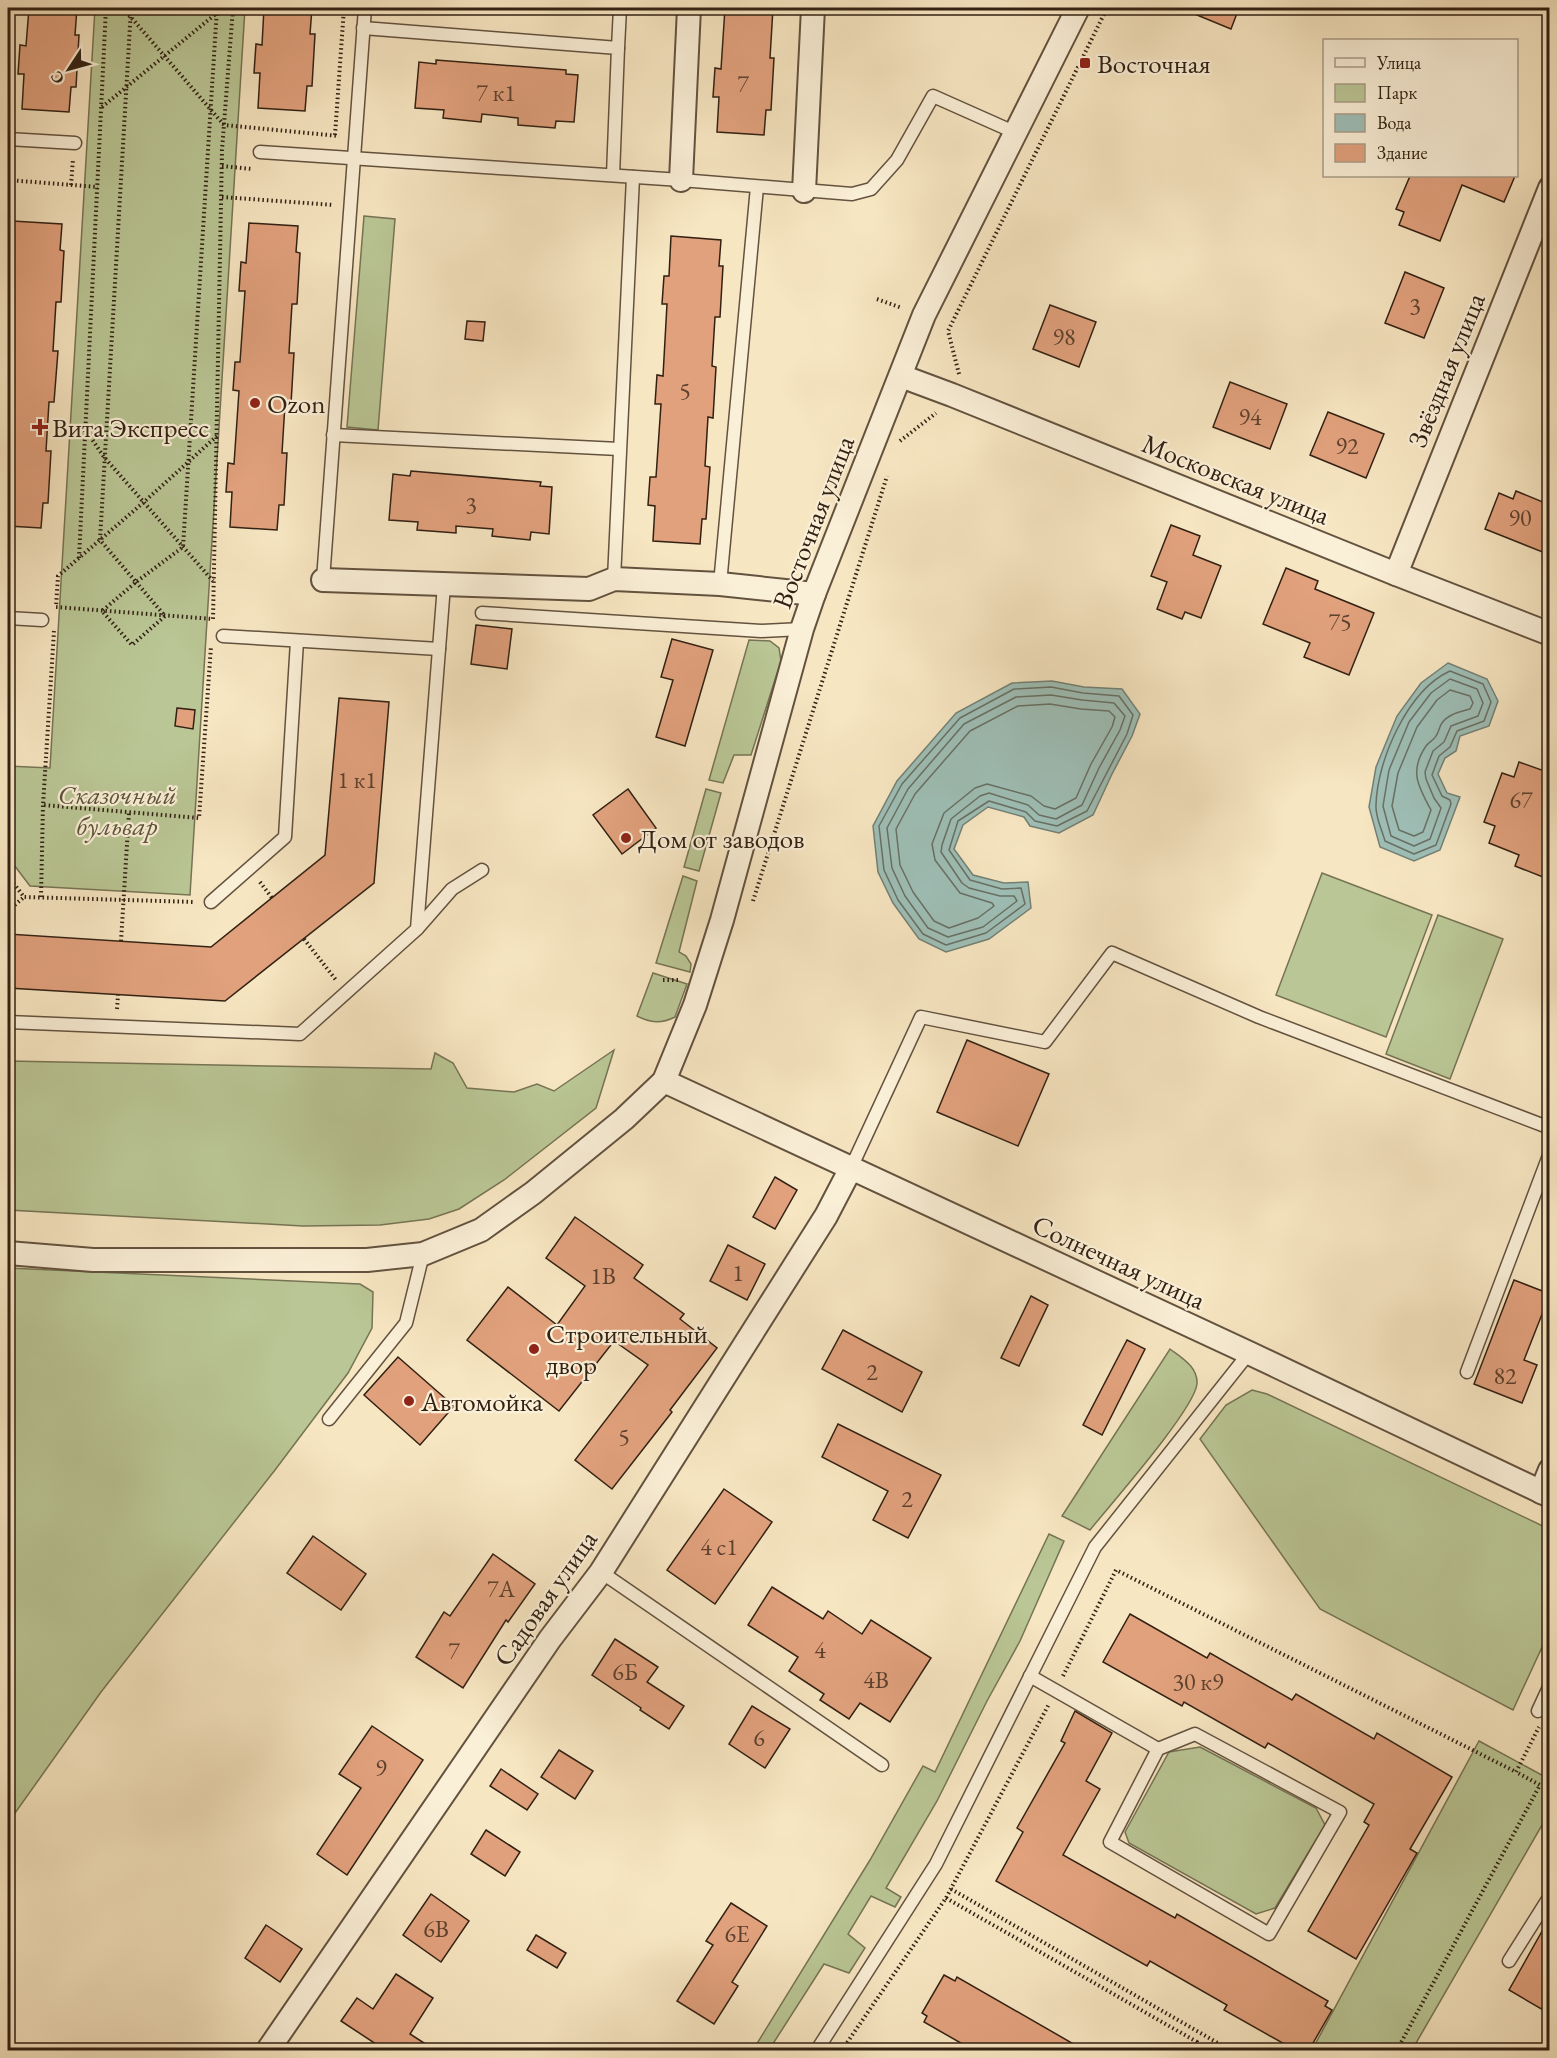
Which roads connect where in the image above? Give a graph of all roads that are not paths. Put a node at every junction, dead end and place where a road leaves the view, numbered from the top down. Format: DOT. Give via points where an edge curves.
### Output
graph roads {
  1 [pos="365,8"];
  2 [pos="620,8"];
  3 [pos="689,8"];
  4 [pos="813,8"];
  5 [pos="1078,8"];
  6 [pos="363,28"];
  7 [pos="618,48"];
  8 [pos="1014,132"];
  9 [pos="8,139"];
  10 [pos="75,142"];
  11 [pos="260,152"];
  12 [pos="353,158"];
  13 [pos="612,175"];
  14 [pos="633,177"];
  15 [pos="681,180"];
  16 [pos="757,187"];
  17 [pos="1550,188"];
  18 [pos="804,191"];
  19 [pos="901,376"];
  20 [pos="333,435"];
  21 [pos="619,449"];
  22 [pos="1396,574"];
  23 [pos="614,579"];
  24 [pos="323,580"];
  25 [pos="720,584"];
  26 [pos="444,585"];
  27 [pos="814,594"];
  28 [pos="482,613"];
  29 [pos="8,618"];
  30 [pos="42,620"];
  31 [pos="802,629"];
  32 [pos="1550,634"];
  33 [pos="216,636"];
  34 [pos="297,641"];
  35 [pos="439,649"];
  36 [pos="482,870"];
  37 [pos="211,902"];
  38 [pos="417,929"];
  39 [pos="8,1022"];
  40 [pos="664,1081"];
  41 [pos="1550,1128"];
  42 [pos="1550,1153"];
  43 [pos="851,1168"];
  44 [pos="8,1253"];
  45 [pos="423,1254"];
  46 [pos="1249,1353"];
  47 [pos="1467,1372"];
  48 [pos="329,1419"];
  49 [pos="1550,1470"];
  50 [pos="1545,1494"];
  51 [pos="601,1572"];
  52 [pos="1030,1676"];
  53 [pos="1550,1685"];
  54 [pos="1538,1711"];
  55 [pos="1158,1749"];
  56 [pos="882,1765"];
  57 [pos="1550,1896"];
  58 [pos="1509,1961"];
  59 [pos="268,2050"];
  60 [pos="817,2050"];
  1 -- 6 [label="lane"];
  2 -- 7 [label="lane"];
  3 -- 15 [label="street"];
  4 -- 18 [label="street"];
  5 -- 8 [label="street, Восточная улица"];
  6 -- 7 [label="lane"];
  6 -- 12 [label="lane"];
  7 -- 13 [label="lane"];
  8 -- 18 [label="lane" via="933,96 897,160 871,189 852,194"];
  8 -- 19 [label="street, Восточная улица" via="924,315"];
  9 -- 10 [label="lane"];
  11 -- 12 [label="lane"];
  12 -- 13 [label="lane"];
  12 -- 20 [label="lane"];
  13 -- 14 [label="lane"];
  14 -- 15 [label="lane"];
  14 -- 21 [label="lane"];
  15 -- 16 [label="lane"];
  16 -- 18 [label="lane"];
  16 -- 25 [label="lane"];
  17 -- 22 [label="street, Звёздная улица"];
  19 -- 22 [label="street, Московская улица"];
  19 -- 27 [label="street, Восточная улица"];
  20 -- 21 [label="lane"];
  20 -- 24 [label="lane"];
  21 -- 23 [label="lane"];
  22 -- 32 [label="street, Московская улица"];
  23 -- 25 [label="street"];
  23 -- 26 [label="street" via="589,590"];
  24 -- 26 [label="street"];
  25 -- 27 [label="street"];
  26 -- 35 [label="lane"];
  27 -- 31 [label="street, Восточная улица"];
  28 -- 31 [label="lane" via="761,631"];
  29 -- 30 [label="lane"];
  31 -- 40 [label="street, Восточная улица" via="726,909 695,1005"];
  33 -- 34 [label="lane"];
  34 -- 35 [label="lane"];
  34 -- 37 [label="lane" via="285,837"];
  35 -- 38 [label="lane"];
  36 -- 38 [label="lane" via="452,889"];
  38 -- 39 [label="lane" via="300,1034"];
  40 -- 43 [label="street, Солнечная улица"];
  40 -- 45 [label="street" via="624,1119 516,1205 481,1230"];
  41 -- 43 [label="lane" via="1259,1017 1112,953 1045,1041 921,1017"];
  42 -- 47 [label="lane"];
  43 -- 46 [label="street, Солнечная улица"];
  43 -- 51 [label="street, Садовая улица" via="826,1216"];
  44 -- 45 [label="street" via="93,1260 367,1260"];
  45 -- 48 [label="lane" via="406,1323"];
  46 -- 50 [label="street, Солнечная улица"];
  46 -- 52 [label="lane" via="1095,1546"];
  49 -- 50 [label="street"];
  51 -- 56 [label="lane"];
  51 -- 59 [label="street, Садовая улица" via="550,1639"];
  52 -- 55 [label="lane"];
  52 -- 60 [label="lane" via="936,1864"];
  53 -- 54 [label="lane"];
  55 -- 55 [label="lane" via="1195,1734 1340,1812 1269,1934 1110,1842"];
  57 -- 58 [label="lane"];
}
